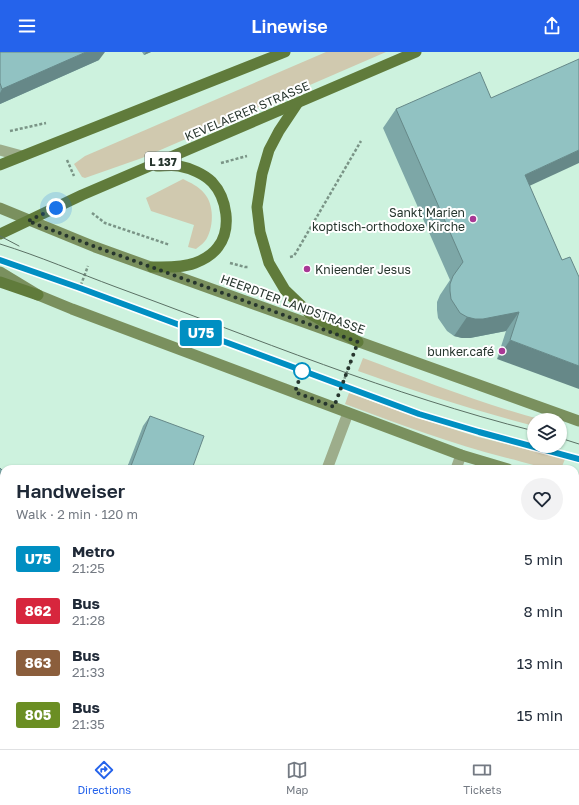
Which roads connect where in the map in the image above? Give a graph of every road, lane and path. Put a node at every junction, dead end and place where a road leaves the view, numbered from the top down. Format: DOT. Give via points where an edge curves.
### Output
graph roads {
  1 [pos="285,52"];
  2 [pos="416,52"];
  3 [pos="298,104"];
  4 [pos="361,141"];
  5 [pos="0,150"];
  6 [pos="22,156"];
  7 [pos="0,165"];
  8 [pos="153,166"];
  9 [pos="0,208"];
  10 [pos="92,213"];
  11 [pos="28,221"];
  12 [pos="105,223"];
  13 [pos="0,234"];
  14 [pos="269,263"];
  15 [pos="152,267"];
  16 [pos="0,272"];
  17 [pos="0,282"];
  18 [pos="38,295"];
  19 [pos="358,342"];
  20 [pos="334,407"];
  21 [pos="348,412"];
  22 [pos="579,421"];
  23 [pos="461,455"];
  24 [pos="328,465"];
  25 [pos="457,465"];
  26 [pos="495,465"];
  1 -- 6 [label="main road"];
  2 -- 3 [label="main road, KEVELAERER STRASSE / L 137"];
  3 -- 8 [label="main road, KEVELAERER STRASSE / L 137"];
  3 -- 14 [label="main road" via="269,150 262,174 257,207 260,232"];
  4 -- 14 [label="path" via="294,256"];
  5 -- 6 [label="lane"];
  6 -- 7 [label="main road"];
  8 -- 11 [label="main road, KEVELAERER STRASSE / L 137"];
  8 -- 15 [label="main road" via="179,166 196,172 212,182 222,196 226,230 218,248 206,257 194,263 174,267"];
  9 -- 11 [label="main road, HEERDTER LANDSTRASSE"];
  10 -- 12 [label="path"];
  11 -- 13 [label="main road, KEVELAERER STRASSE / L 137"];
  11 -- 15 [label="main road, HEERDTER LANDSTRASSE"];
  14 -- 19 [label="main road" via="285,290 309,313"];
  15 -- 19 [label="main road, HEERDTER LANDSTRASSE"];
  16 -- 18 [label="main road"];
  17 -- 18 [label="main road"];
  18 -- 20 [label="main road"];
  19 -- 20 [label="path"];
  19 -- 22 [label="main road, HEERDTER LANDSTRASSE"];
  20 -- 21 [label="main road"];
  21 -- 23 [label="main road"];
  21 -- 24 [label="lane"];
  23 -- 25 [label="lane"];
  23 -- 26 [label="main road"];
}
